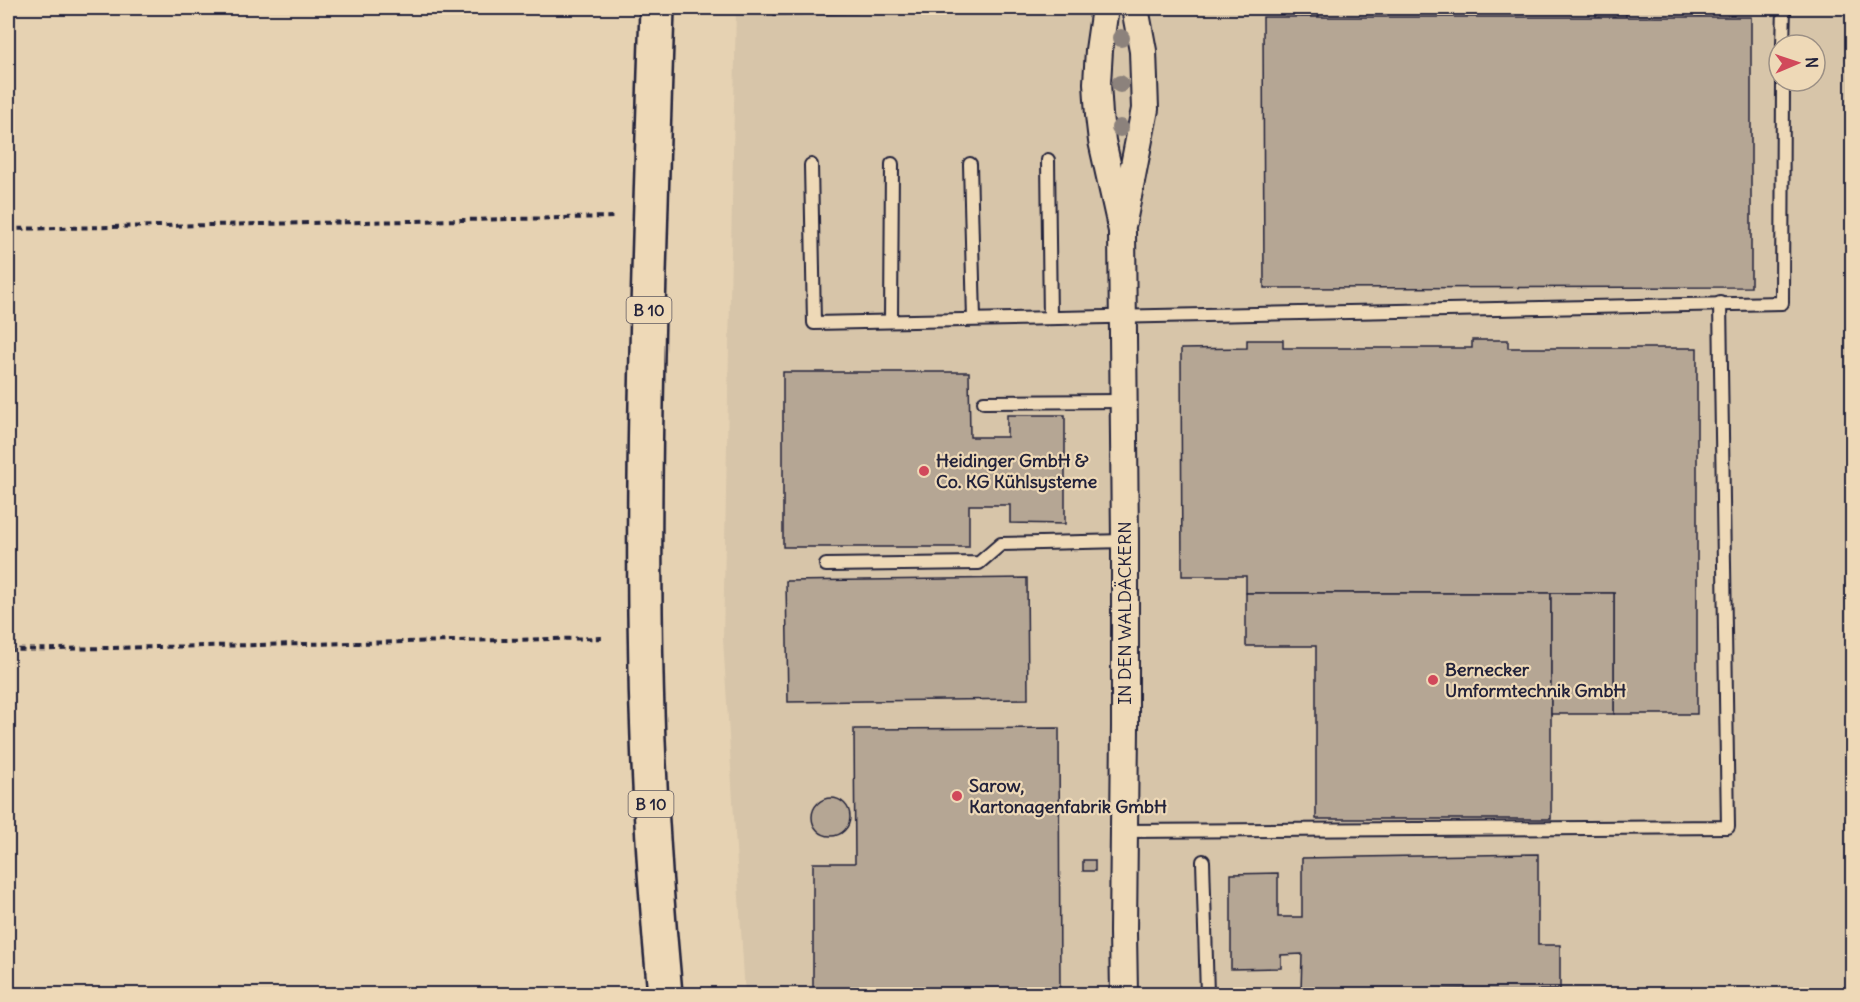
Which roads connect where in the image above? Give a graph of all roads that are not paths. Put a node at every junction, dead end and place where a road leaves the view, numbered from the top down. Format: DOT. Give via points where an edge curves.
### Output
graph roads {
  1 [pos="657,8"];
  2 [pos="1105,8"];
  3 [pos="1135,8"];
  4 [pos="1784,8"];
  5 [pos="1783,33"];
  6 [pos="1783,93"];
  7 [pos="1048,160"];
  8 [pos="892,164"];
  9 [pos="970,164"];
  10 [pos="811,165"];
  11 [pos="1122,231"];
  12 [pos="1720,303"];
  13 [pos="1123,316"];
  14 [pos="1050,318"];
  15 [pos="974,319"];
  16 [pos="891,321"];
  17 [pos="1124,401"];
  18 [pos="984,402"];
  19 [pos="1125,541"];
  20 [pos="826,565"];
  21 [pos="1123,831"];
  22 [pos="1203,861"];
  23 [pos="665,994"];
  24 [pos="1124,994"];
  25 [pos="1207,994"];
  1 -- 23 [label="main road, B 10" via="645,612 649,779"];
  2 -- 11 [label="street, IN DEN WALDÄCKERN" via="1097,83 1099,115"];
  3 -- 11 [label="street, IN DEN WALDÄCKERN" via="1143,51 1145,109"];
  4 -- 5 [label="lane"];
  6 -- 12 [label="lane" via="1782,303"];
  7 -- 14 [label="lane"];
  8 -- 16 [label="lane"];
  9 -- 15 [label="lane"];
  10 -- 16 [label="lane" via="814,323"];
  11 -- 13 [label="street, IN DEN WALDÄCKERN"];
  12 -- 13 [label="lane"];
  12 -- 21 [label="lane" via="1728,827"];
  13 -- 14 [label="lane"];
  13 -- 17 [label="street, IN DEN WALDÄCKERN"];
  14 -- 15 [label="lane"];
  15 -- 16 [label="lane"];
  17 -- 18 [label="lane"];
  17 -- 19 [label="street, IN DEN WALDÄCKERN"];
  19 -- 20 [label="lane" via="1001,544 979,563"];
  19 -- 21 [label="street, IN DEN WALDÄCKERN"];
  21 -- 24 [label="street, IN DEN WALDÄCKERN"];
  22 -- 25 [label="lane"];
}
